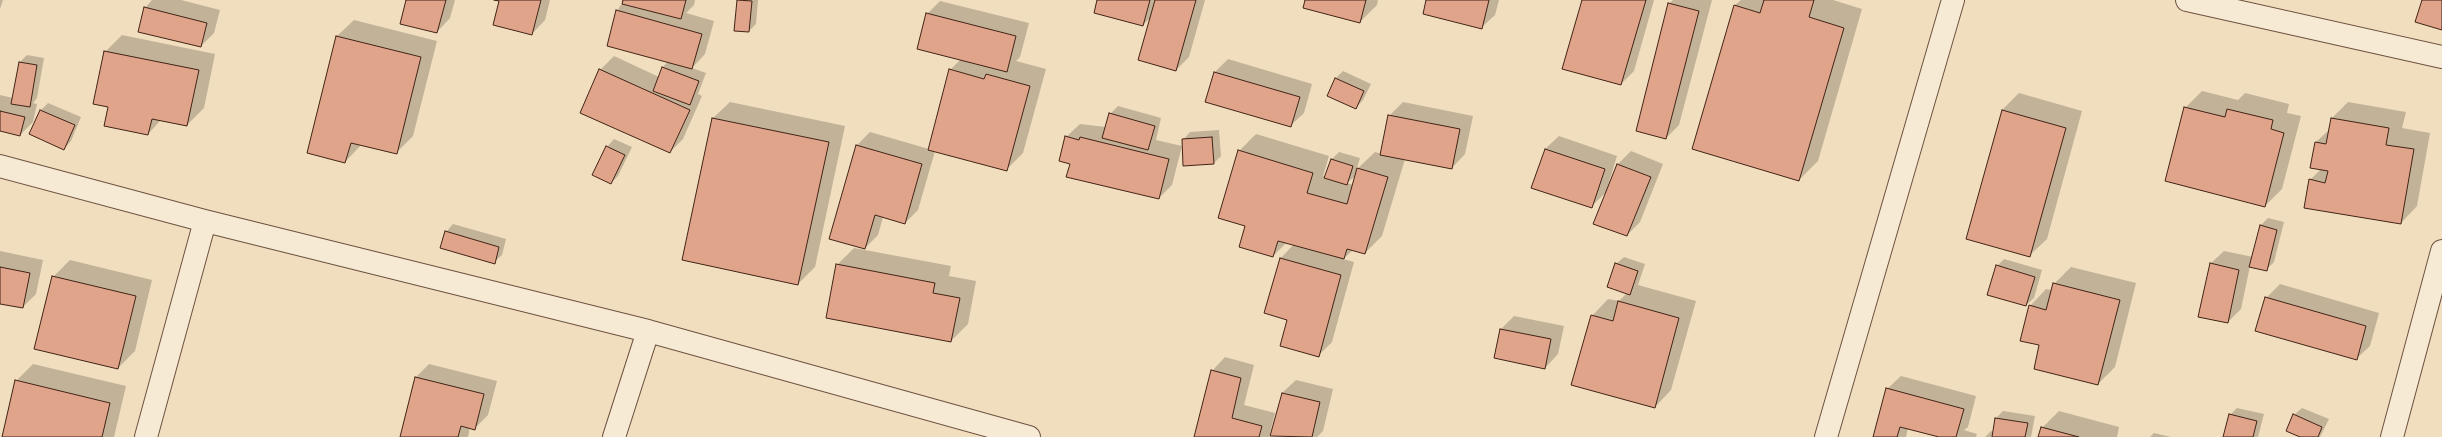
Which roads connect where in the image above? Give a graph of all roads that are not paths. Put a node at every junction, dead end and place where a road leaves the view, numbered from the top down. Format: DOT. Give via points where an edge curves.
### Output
graph roads {
  1 [pos="1953,0"];
  2 [pos="2187,0"];
  3 [pos="2442,57"];
  4 [pos="0,166"];
  5 [pos="204,221"];
  6 [pos="2442,251"];
  7 [pos="648,331"];
  8 [pos="146,437"];
  9 [pos="614,437"];
  10 [pos="1028,437"];
  11 [pos="1826,437"];
  12 [pos="2392,437"];
  1 -- 11 [label="street"];
  2 -- 3 [label="street"];
  4 -- 5 [label="street"];
  5 -- 7 [label="street"];
  5 -- 8 [label="street"];
  6 -- 12 [label="street"];
  7 -- 9 [label="street"];
  7 -- 10 [label="street"];
}
